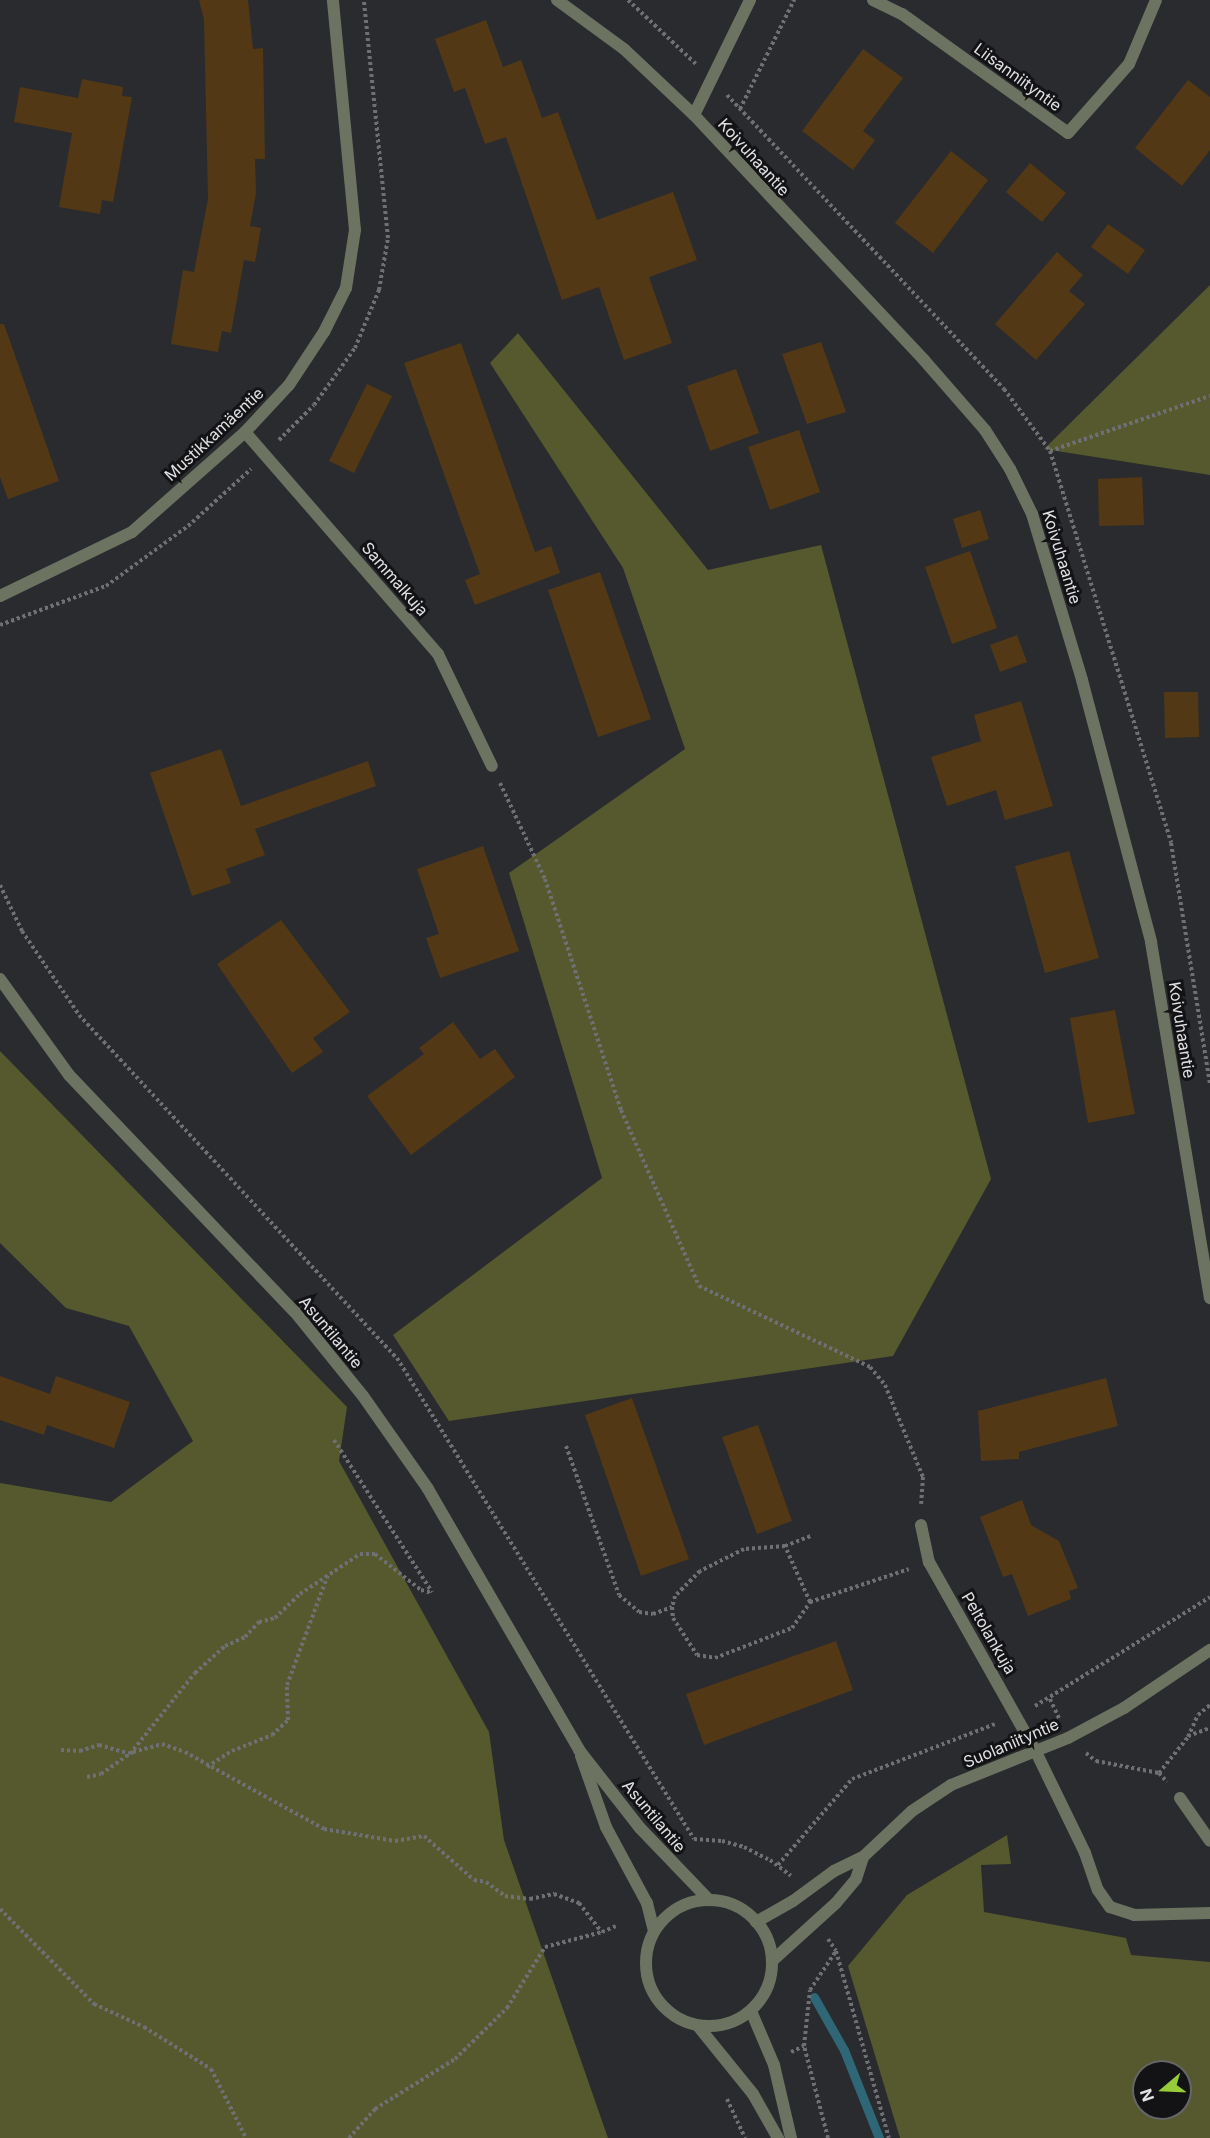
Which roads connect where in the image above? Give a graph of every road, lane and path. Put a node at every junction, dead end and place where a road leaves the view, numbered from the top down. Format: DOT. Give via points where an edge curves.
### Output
graph roads {
  1 [pos="333,0"];
  2 [pos="364,0"];
  3 [pos="557,0"];
  4 [pos="628,0"];
  5 [pos="750,0"];
  6 [pos="794,0"];
  7 [pos="873,0"];
  8 [pos="1156,0"];
  9 [pos="712,79"];
  10 [pos="740,108"];
  11 [pos="694,115"];
  12 [pos="1210,396"];
  13 [pos="245,432"];
  14 [pos="1050,451"];
  15 [pos="265,455"];
  16 [pos="0,596"];
  17 [pos="0,625"];
  18 [pos="492,766"];
  19 [pos="0,979"];
  20 [pos="1210,1084"];
  21 [pos="1210,1298"];
  22 [pos="334,1440"];
  23 [pos="566,1446"];
  24 [pos="921,1525"];
  25 [pos="811,1536"];
  26 [pos="785,1546"];
  27 [pos="929,1562"];
  28 [pos="329,1574"];
  29 [pos="1210,1597"];
  30 [pos="810,1602"];
  31 [pos="672,1607"];
  32 [pos="1210,1650"];
  33 [pos="1050,1699"];
  34 [pos="1210,1705"];
  35 [pos="1017,1715"];
  36 [pos="1210,1728"];
  37 [pos="1188,1737"];
  38 [pos="1068,1738"];
  39 [pos="61,1750"];
  40 [pos="579,1750"];
  41 [pos="130,1754"];
  42 [pos="1037,1754"];
  43 [pos="207,1767"];
  44 [pos="1159,1773"];
  45 [pos="87,1777"];
  46 [pos="1180,1798"];
  47 [pos="694,1839"];
  48 [pos="1210,1841"];
  49 [pos="863,1857"];
  50 [pos="778,1865"];
  51 [pos="802,1896"];
  52 [pos="709,1900"];
  53 [pos="0,1909"];
  54 [pos="1210,1913"];
  55 [pos="756,1922"];
  56 [pos="816,1922"];
  57 [pos="616,1926"];
  58 [pos="654,1931"];
  59 [pos="602,1932"];
  60 [pos="836,1951"];
  61 [pos="772,1961"];
  62 [pos="751,2011"];
  63 [pos="698,2026"];
  64 [pos="246,2138"];
  65 [pos="349,2138"];
  66 [pos="778,2138"];
  67 [pos="791,2138"];
  68 [pos="828,2138"];
  69 [pos="889,2138"];
  1 -- 13 [label="street, Mustikkamäentie" via="355,230 346,288 324,332 294,376"];
  2 -- 15 [label="path" via="388,238 379,290 354,348 314,405"];
  3 -- 11 [label="street, Koivuhaantie" via="624,50"];
  4 -- 9 [label="path"];
  5 -- 9 [label="street"];
  6 -- 10 [label="path"];
  7 -- 8 [label="street, Liisanniityntie" via="902,14 1068,133 1129,64"];
  9 -- 10 [label="path"];
  9 -- 11 [label="street"];
  10 -- 14 [label="path" via="1004,389"];
  11 -- 21 [label="street, Koivuhaantie" via="985,430 1032,514 1082,680 1151,942"];
  12 -- 14 [label="path"];
  13 -- 15 [label="street, Sammalkuja"];
  13 -- 16 [label="street, Mustikkamäentie" via="132,532"];
  14 -- 20 [label="path" via="1171,843"];
  15 -- 17 [label="path" via="188,526 106,586"];
  15 -- 18 [label="street, Sammalkuja" via="438,654"];
  18 -- 24 [label="path" via="545,879 621,1110 699,1286 870,1367 885,1385 923,1477"];
  19 -- 40 [label="street, Asuntilantie" via="69,1075 295,1312 363,1396 428,1489"];
  22 -- 28 [label="path" via="432,1593 421,1590 412,1579 375,1554 360,1554"];
  23 -- 31 [label="path" via="619,1596 639,1612 653,1614"];
  24 -- 27 [label="street, Peltolankuja"];
  25 -- 26 [label="path"];
  26 -- 30 [label="path"];
  26 -- 31 [label="path" via="744,1549 700,1571 675,1596"];
  27 -- 30 [label="path"];
  27 -- 35 [label="street, Peltolankuja"];
  28 -- 41 [label="path" via="275,1618 260,1622 245,1637 225,1646 195,1673"];
  28 -- 43 [label="path" via="287,1685 288,1720 272,1735 243,1745"];
  29 -- 33 [label="path"];
  30 -- 31 [label="path" via="792,1628 715,1658 697,1655 673,1618"];
  32 -- 38 [label="street, Suolaniityntie" via="1124,1708"];
  33 -- 35 [label="path"];
  33 -- 38 [label="path"];
  34 -- 37 [label="path" via="1198,1715"];
  35 -- 42 [label="street, Peltolankuja"];
  35 -- 50 [label="path" via="852,1779"];
  36 -- 37 [label="path"];
  37 -- 44 [label="path"];
  38 -- 42 [label="street, Suolaniityntie"];
  38 -- 44 [label="path" via="1096,1761"];
  39 -- 41 [label="path" via="80,1751 99,1745"];
  40 -- 52 [label="street, Asuntilantie" via="640,1828"];
  40 -- 58 [label="street, Asuntilantie" via="606,1827 647,1904"];
  41 -- 43 [label="path" via="162,1744 185,1752"];
  41 -- 45 [label="path" via="101,1774"];
  42 -- 49 [label="street, Suolaniityntie" via="951,1785 912,1811"];
  42 -- 54 [label="street, Peltolankuja" via="1085,1853 1098,1890 1110,1907 1134,1915"];
  43 -- 59 [label="path" via="324,1829 395,1841 424,1836 474,1880 486,1882 505,1896 530,1899 554,1894 579,1903"];
  44 -- 46 [label="path"];
  46 -- 48 [label="street"];
  47 -- 50 [label="path" via="722,1841"];
  49 -- 51 [label="street, Suolaniityntie" via="834,1871"];
  49 -- 56 [label="street, Suolaniityntie" via="856,1879"];
  50 -- 51 [label="path" via="788,1871"];
  51 -- 55 [label="street, Suolaniityntie"];
  52 -- 55 [label="street" via="743,1910"];
  52 -- 58 [label="street" via="677,1908"];
  53 -- 64 [label="path" via="94,2004 144,2027 211,2069"];
  55 -- 61 [label="street" via="765,1933"];
  56 -- 60 [label="path"];
  56 -- 61 [label="street, Suolaniityntie"];
  57 -- 59 [label="path"];
  58 -- 63 [label="street" via="646,1965 656,1998 674,2016"];
  59 -- 65 [label="path" via="545,1947 507,2008 463,2052 375,2109"];
  60 -- 68 [label="path" via="810,1990 804,2046"];
  60 -- 69 [label="path"];
  61 -- 62 [label="street" via="767,1988"];
  62 -- 63 [label="street" via="735,2021"];
  62 -- 67 [label="street" via="774,2065"];
  63 -- 66 [label="street" via="753,2094"];
}
